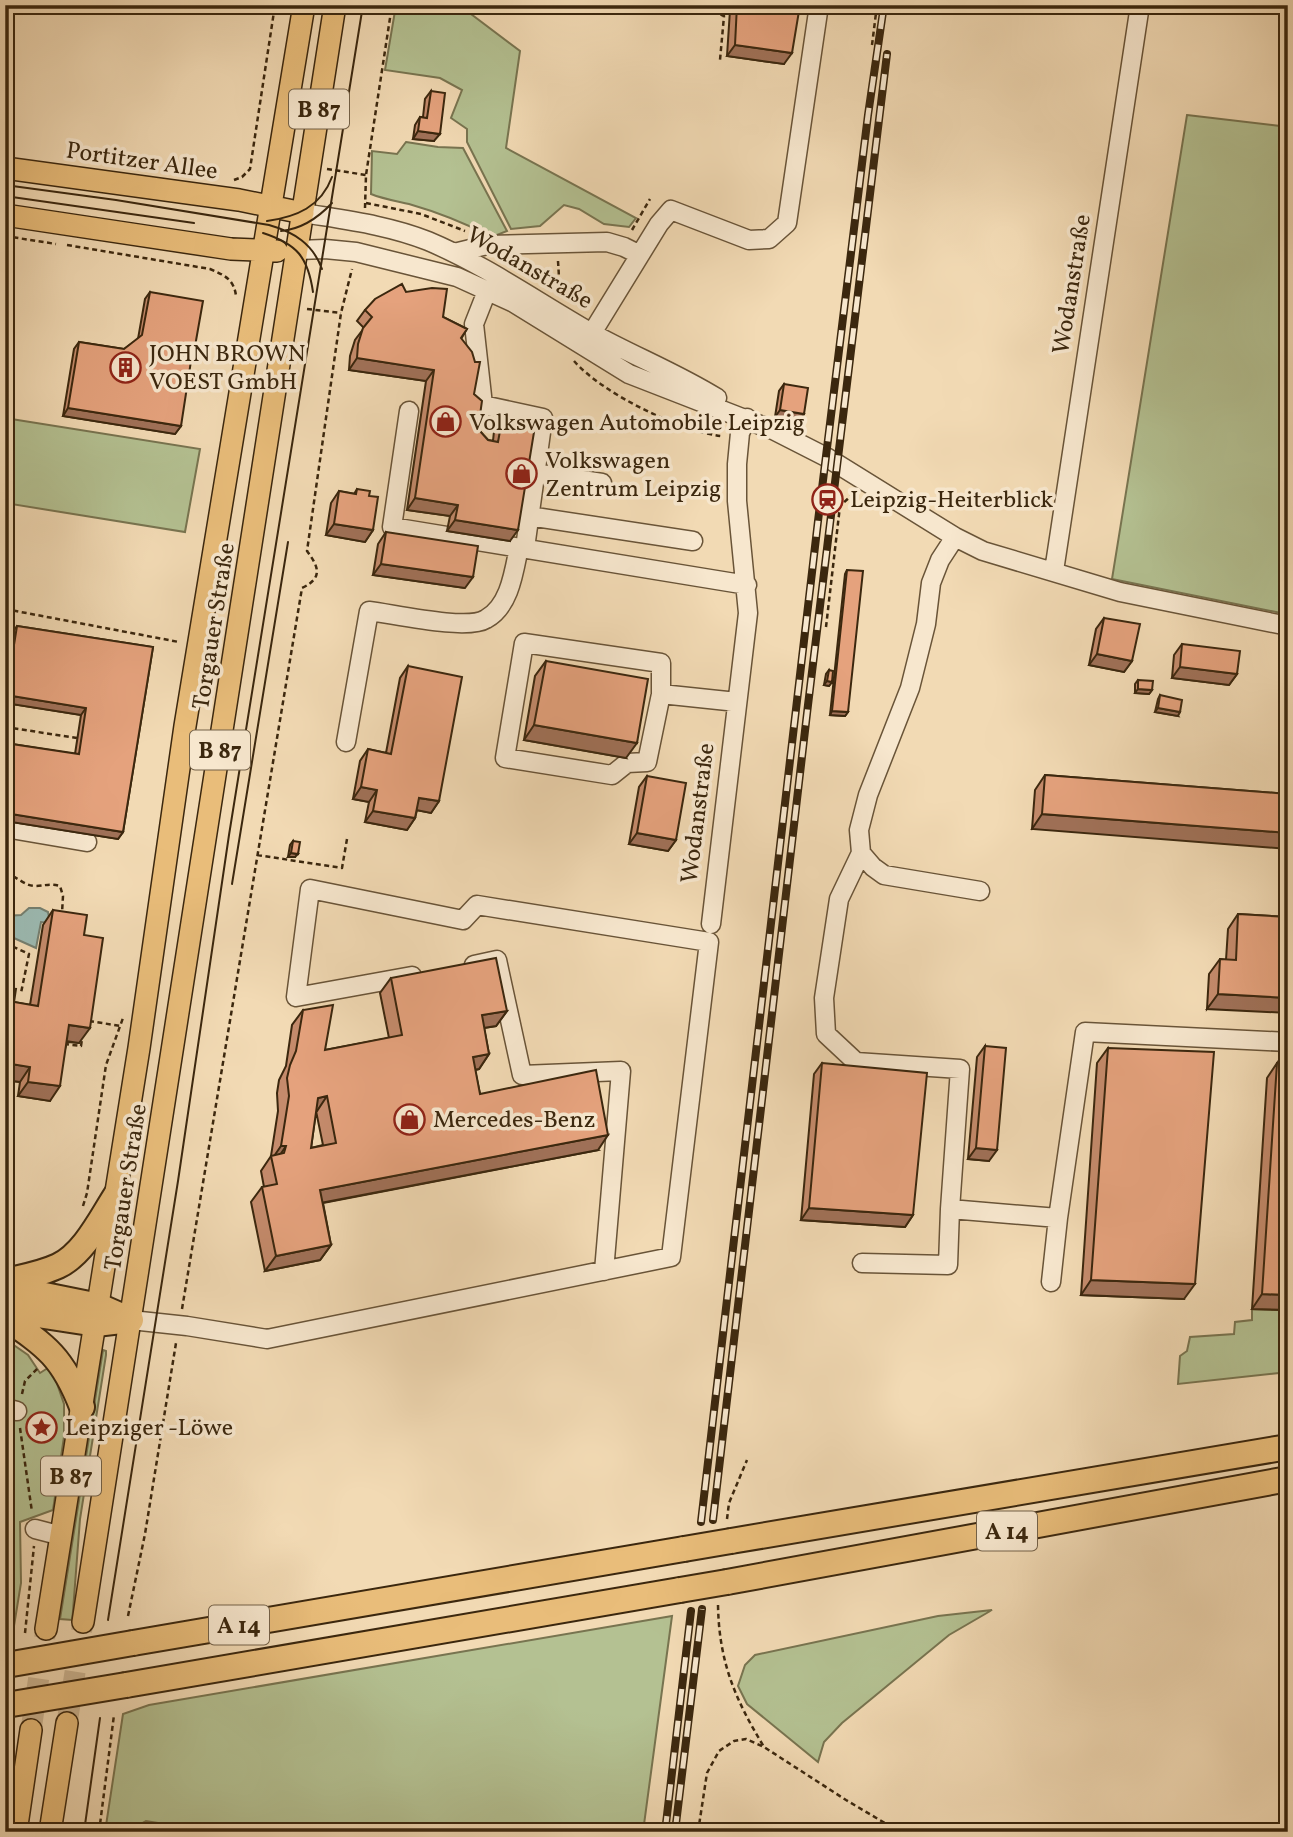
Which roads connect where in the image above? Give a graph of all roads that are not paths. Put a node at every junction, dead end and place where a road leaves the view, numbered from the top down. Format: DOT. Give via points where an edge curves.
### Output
graph roads {
  1 [pos="304,5"];
  2 [pos="335,5"];
  3 [pos="819,5"];
  4 [pos="1140,5"];
  5 [pos="5,168"];
  6 [pos="271,206"];
  7 [pos="303,213"];
  8 [pos="5,215"];
  9 [pos="298,250"];
  10 [pos="264,251"];
  11 [pos="454,253"];
  12 [pos="640,255"];
  13 [pos="487,291"];
  14 [pos="588,339"];
  15 [pos="409,411"];
  16 [pos="747,418"];
  17 [pos="535,474"];
  18 [pos="602,483"];
  19 [pos="530,516"];
  20 [pos="955,537"];
  21 [pos="693,541"];
  22 [pos="522,548"];
  23 [pos="1054,572"];
  24 [pos="747,585"];
  25 [pos="1288,626"];
  26 [pos="661,694"];
  27 [pos="737,702"];
  28 [pos="346,742"];
  29 [pos="5,828"];
  30 [pos="87,842"];
  31 [pos="861,853"];
  32 [pos="980,891"];
  33 [pos="711,924"];
  34 [pos="457,968"];
  35 [pos="430,973"];
  36 [pos="1288,1042"];
  37 [pos="116,1195"];
  38 [pos="950,1209"];
  39 [pos="1058,1218"];
  40 [pos="862,1262"];
  41 [pos="604,1271"];
  42 [pos="5,1281"];
  43 [pos="1051,1282"];
  44 [pos="5,1287"];
  45 [pos="5,1310"];
  46 [pos="98,1315"];
  47 [pos="5,1318"];
  48 [pos="131,1320"];
  49 [pos="82,1407"];
  50 [pos="1288,1447"];
  51 [pos="1288,1479"];
  52 [pos="35,1530"];
  53 [pos="62,1536"];
  54 [pos="83,1622"];
  55 [pos="35,1631"];
  56 [pos="9,1665"];
  57 [pos="5,1705"];
  58 [pos="67,1723"];
  59 [pos="31,1730"];
  60 [pos="16,1832"];
  61 [pos="50,1832"];
  1 -- 6 [label="main road, Torgauer Straße / B 87"];
  2 -- 7 [label="main road, Torgauer Straße / B 87"];
  3 -- 12 [label="street" via="788,223 769,239 749,240 671,210"];
  4 -- 23 [label="street, Wodanstraße"];
  5 -- 6 [label="main road, Portitzer Allee"];
  6 -- 7 [label="main road, Wodanstraße"];
  6 -- 10 [label="main road, Torgauer Straße / B 87"];
  7 -- 9 [label="main road, Torgauer Straße / B 87"];
  7 -- 11 [label="street, Wodanstraße" via="362,223"];
  8 -- 10 [label="main road"];
  9 -- 10 [label="main road, Wodanstraße"];
  9 -- 13 [label="street, Wodanstraße" via="356,252 457,277"];
  9 -- 48 [label="main road, Torgauer Straße / B 87"];
  10 -- 37 [label="main road, Torgauer Straße / B 87" via="185,726"];
  11 -- 12 [label="street" via="487,245 607,242"];
  11 -- 14 [label="street, Wodanstraße" via="560,314"];
  12 -- 14 [label="street"];
  13 -- 14 [label="street, Wodanstraße"];
  13 -- 17 [label="street" via="474,324 483,405 543,418"];
  14 -- 16 [label="street, Wodanstraße" via="714,396"];
  15 -- 22 [label="street" via="392,527"];
  16 -- 20 [label="street, Wodanstraße" via="836,463"];
  16 -- 24 [label="street, Wodanstraße" via="738,443 737,476"];
  17 -- 18 [label="street"];
  17 -- 19 [label="street"];
  19 -- 21 [label="street"];
  19 -- 22 [label="street"];
  20 -- 23 [label="street, Wodanstraße" via="992,554"];
  20 -- 31 [label="street" via="931,583 910,688 859,830"];
  22 -- 24 [label="street"];
  22 -- 28 [label="street" via="509,591 487,619 468,625 369,611"];
  23 -- 25 [label="street, Wodanstraße" via="1120,592"];
  24 -- 27 [label="street, Wodanstraße"];
  26 -- 26 [label="street" via="661,663 524,643 505,758 612,775 627,763 647,762"];
  26 -- 27 [label="street"];
  27 -- 33 [label="street, Wodanstraße"];
  29 -- 30 [label="street"];
  31 -- 32 [label="street" via="884,875"];
  31 -- 38 [label="street" via="839,899 824,998 826,1034 856,1062 960,1069"];
  34 -- 41 [label="street" via="497,960 522,1075 621,1071"];
  35 -- 41 [label="street" via="296,997 310,889 464,920 477,905 709,942 671,1257"];
  36 -- 39 [label="street" via="1085,1032"];
  37 -- 42 [label="highway" via="80,1247 59,1266"];
  37 -- 46 [label="main road, Torgauer Straße / B 87"];
  38 -- 39 [label="street"];
  38 -- 40 [label="street" via="948,1265"];
  39 -- 43 [label="street"];
  41 -- 48 [label="street" via="267,1339"];
  44 -- 46 [label="highway"];
  45 -- 46 [label="highway"];
  46 -- 48 [label="highway"];
  46 -- 49 [label="main road, B 87"];
  47 -- 49 [label="highway" via="54,1354"];
  48 -- 54 [label="main road, Torgauer Straße / B 87"];
  49 -- 53 [label="main road, B 87"];
  50 -- 56 [label="highway, A 14, bridge" via="729,1530 684,1549"];
  51 -- 57 [label="highway, A 14, bridge" via="727,1582"];
  52 -- 53 [label="street"];
  53 -- 55 [label="main road, B 87"];
  58 -- 61 [label="main road"];
  59 -- 60 [label="main road"];
}
